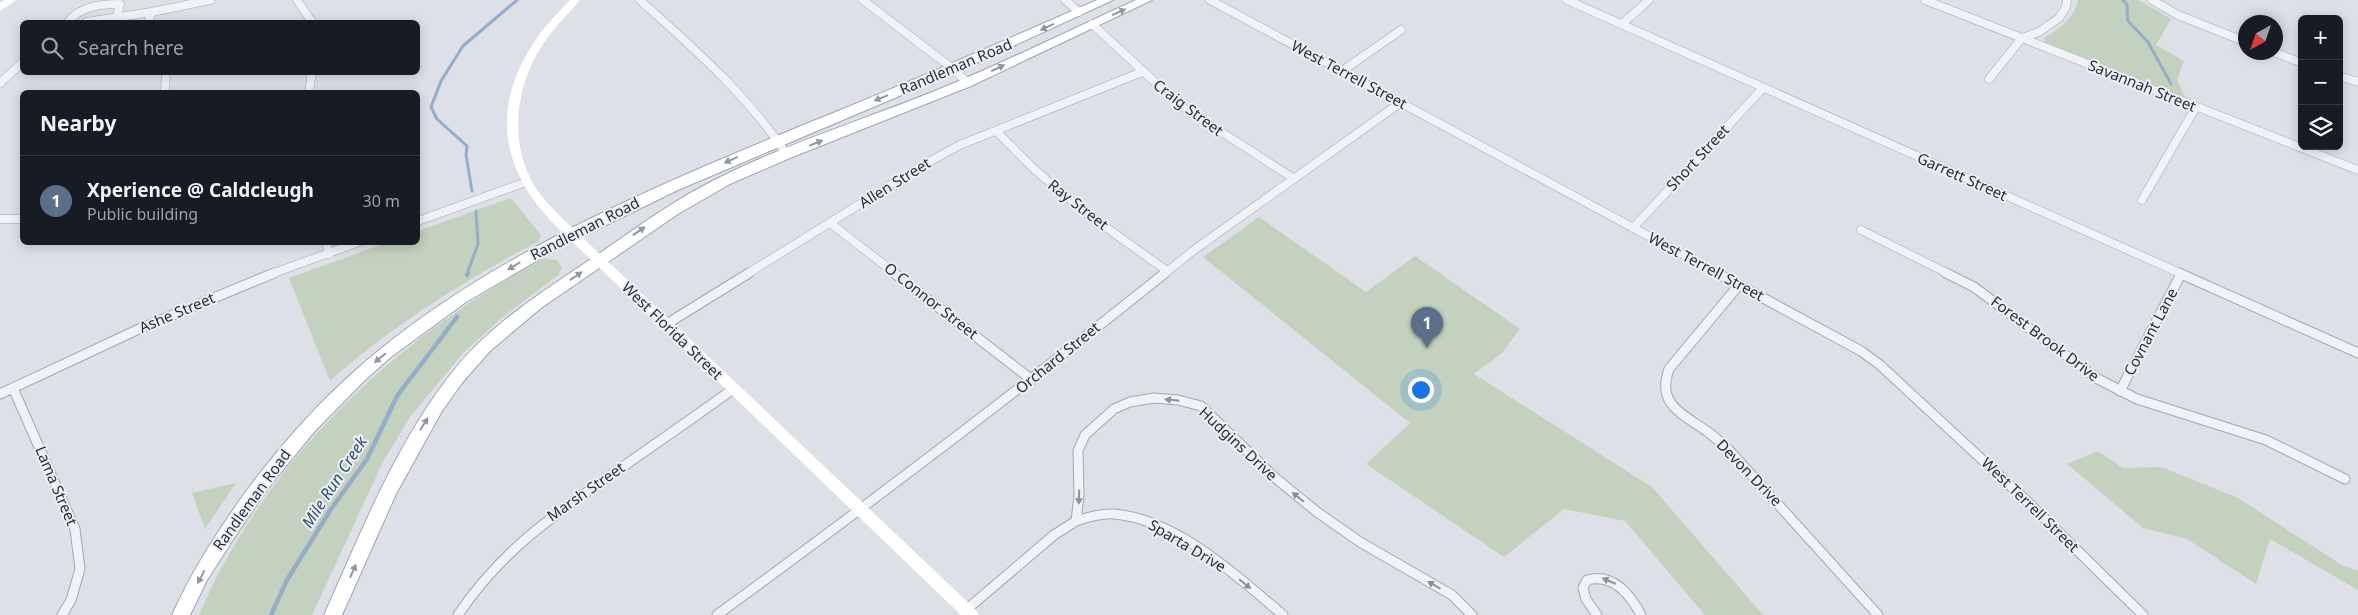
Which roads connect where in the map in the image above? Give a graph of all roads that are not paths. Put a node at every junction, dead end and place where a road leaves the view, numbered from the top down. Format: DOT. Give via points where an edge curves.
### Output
graph roads {
  1 [pos="11,0"];
  2 [pos="210,0"];
  3 [pos="297,0"];
  4 [pos="575,0"];
  5 [pos="640,0"];
  6 [pos="863,0"];
  7 [pos="1065,0"];
  8 [pos="1107,0"];
  9 [pos="1146,0"];
  10 [pos="1210,0"];
  11 [pos="1567,0"];
  12 [pos="1649,0"];
  13 [pos="1925,0"];
  14 [pos="2067,0"];
  15 [pos="2152,0"];
  16 [pos="0,8"];
  17 [pos="152,12"];
  18 [pos="1079,12"];
  19 [pos="118,16"];
  20 [pos="70,20"];
  21 [pos="97,20"];
  22 [pos="149,20"];
  23 [pos="311,20"];
  24 [pos="1092,24"];
  25 [pos="1622,24"];
  26 [pos="1401,30"];
  27 [pos="2022,38"];
  28 [pos="2238,39"];
  29 [pos="2283,56"];
  30 [pos="2298,61"];
  31 [pos="20,66"];
  32 [pos="953,68"];
  33 [pos="1342,71"];
  34 [pos="1142,72"];
  35 [pos="166,75"];
  36 [pos="312,75"];
  37 [pos="2343,77"];
  38 [pos="1989,79"];
  39 [pos="2358,82"];
  40 [pos="0,83"];
  41 [pos="968,83"];
  42 [pos="1763,88"];
  43 [pos="165,90"];
  44 [pos="309,90"];
  45 [pos="1400,102"];
  46 [pos="2196,107"];
  47 [pos="996,131"];
  48 [pos="778,139"];
  49 [pos="787,155"];
  50 [pos="2358,170"];
  51 [pos="1293,178"];
  52 [pos="526,182"];
  53 [pos="2142,200"];
  54 [pos="0,219"];
  55 [pos="20,219"];
  56 [pos="420,220"];
  57 [pos="830,223"];
  58 [pos="1634,228"];
  59 [pos="1861,230"];
  60 [pos="573,235"];
  61 [pos="327,245"];
  62 [pos="352,245"];
  63 [pos="329,254"];
  64 [pos="600,260"];
  65 [pos="1167,271"];
  66 [pos="2181,274"];
  67 [pos="1739,285"];
  68 [pos="665,325"];
  69 [pos="2358,353"];
  70 [pos="1032,380"];
  71 [pos="13,388"];
  72 [pos="733,389"];
  73 [pos="2120,391"];
  74 [pos="0,394"];
  75 [pos="2345,479"];
  76 [pos="861,510"];
  77 [pos="1076,520"];
  78 [pos="968,613"];
  79 [pos="62,615"];
  80 [pos="181,615"];
  81 [pos="333,615"];
  82 [pos="458,615"];
  83 [pos="717,615"];
  84 [pos="1283,615"];
  85 [pos="1472,615"];
  86 [pos="1597,615"];
  87 [pos="1641,615"];
  88 [pos="1878,615"];
  89 [pos="2144,615"];
  1 -- 16 [label="main road"];
  2 -- 17 [label="street"];
  3 -- 23 [label="street"];
  4 -- 52 [label="main road, West Florida Street" via="535,48 514,98 512,132"];
  5 -- 48 [label="street" via="721,74 761,115"];
  6 -- 32 [label="street"];
  7 -- 18 [label="street"];
  8 -- 18 [label="main road, Randleman Road"];
  24 -- 9 [label="main road, Randleman Road, one-way"];
  10 -- 33 [label="street, West Terrell Street"];
  11 -- 25 [label="street, Garrett Street"];
  12 -- 25 [label="street"];
  13 -- 27 [label="street, Savannah Street"];
  14 -- 27 [label="street" via="2059,18 2039,32"];
  15 -- 28 [label="street" via="2178,15"];
  17 -- 19 [label="street"];
  17 -- 22 [label="street"];
  18 -- 32 [label="main road, Randleman Road, one-way"];
  19 -- 20 [label="street" via="120,4 114,4 89,8"];
  19 -- 21 [label="street"];
  24 -- 34 [label="street, Craig Street"];
  41 -- 24 [label="main road, Randleman Road, one-way"];
  25 -- 42 [label="street, Garrett Street"];
  26 -- 33 [label="street"];
  27 -- 38 [label="street"];
  27 -- 46 [label="street, Savannah Street"];
  29 -- 30 [label="street"];
  31 -- 40 [label="street"];
  32 -- 41 [label="street"];
  32 -- 48 [label="main road, Randleman Road, one-way"];
  33 -- 45 [label="street, West Terrell Street"];
  34 -- 47 [label="street, Allen Street"];
  34 -- 51 [label="street, Craig Street" via="1182,106"];
  35 -- 43 [label="street"];
  36 -- 44 [label="street"];
  37 -- 39 [label="street"];
  49 -- 41 [label="main road, Randleman Road, one-way"];
  42 -- 58 [label="street, Short Street"];
  42 -- 66 [label="street, Garrett Street"];
  45 -- 51 [label="street, Orchard Street"];
  45 -- 58 [label="street, West Terrell Street"];
  46 -- 50 [label="street, Savannah Street"];
  46 -- 53 [label="street"];
  47 -- 57 [label="street, Allen Street" via="960,145 923,165"];
  47 -- 65 [label="street, Ray Street" via="1086,213"];
  48 -- 49 [label="street"];
  48 -- 60 [label="main road, Randleman Road, one-way" via="665,189"];
  64 -- 49 [label="main road, Randleman Road, one-way" via="679,206"];
  51 -- 65 [label="street, Orchard Street"];
  52 -- 56 [label="street"];
  52 -- 60 [label="main road, West Florida Street"];
  54 -- 55 [label="street"];
  57 -- 68 [label="street, Allen Street"];
  57 -- 70 [label="street, O Connor Street"];
  58 -- 67 [label="street, West Terrell Street"];
  59 -- 73 [label="street, Forest Brook Drive" via="1974,287 2080,368"];
  60 -- 64 [label="main road, West Florida Street"];
  60 -- 80 [label="main road, Randleman Road, one-way" via="531,256 442,310 346,388 264,479 213,553"];
  61 -- 63 [label="street"];
  62 -- 63 [label="street, Ashe Street"];
  63 -- 71 [label="street, Ashe Street" via="266,276 139,329"];
  64 -- 68 [label="main road, West Florida Street"];
  81 -- 64 [label="main road, Randleman Road, one-way" via="409,448 457,376 494,338 538,302"];
  65 -- 70 [label="street, Orchard Street"];
  66 -- 69 [label="street, Garrett Street"];
  66 -- 73 [label="street, Covnant Lane"];
  67 -- 88 [label="street, Devon Drive" via="1669,369 1665,378 1666,394 1676,411 1729,450"];
  67 -- 89 [label="street, West Terrell Street" via="1840,339 1880,365"];
  68 -- 72 [label="main road, West Florida Street"];
  70 -- 76 [label="street, Orchard Street"];
  71 -- 74 [label="street, Ashe Street"];
  71 -- 79 [label="street, Lama Street" via="75,529 80,569 71,600"];
  72 -- 76 [label="main road, West Florida Street"];
  72 -- 82 [label="street, Marsh Street" via="532,530 497,563"];
  73 -- 75 [label="street, Forest Brook Drive" via="2266,440"];
  76 -- 78 [label="main road, West Florida Street"];
  76 -- 83 [label="street, Orchard Street"];
  77 -- 78 [label="street" via="1054,535"];
  77 -- 84 [label="street, Sparta Drive, one-way" via="1114,514 1138,518 1169,532 1228,570"];
  85 -- 77 [label="street, Hudgins Drive, one-way" via="1452,595 1360,542 1317,512 1273,476 1201,406 1178,400 1154,398 1130,402 1114,409 1086,435 1078,451"];
  87 -- 86 [label="street, one-way" via="1634,601 1618,585 1598,577 1590,578 1582,591"];
}
